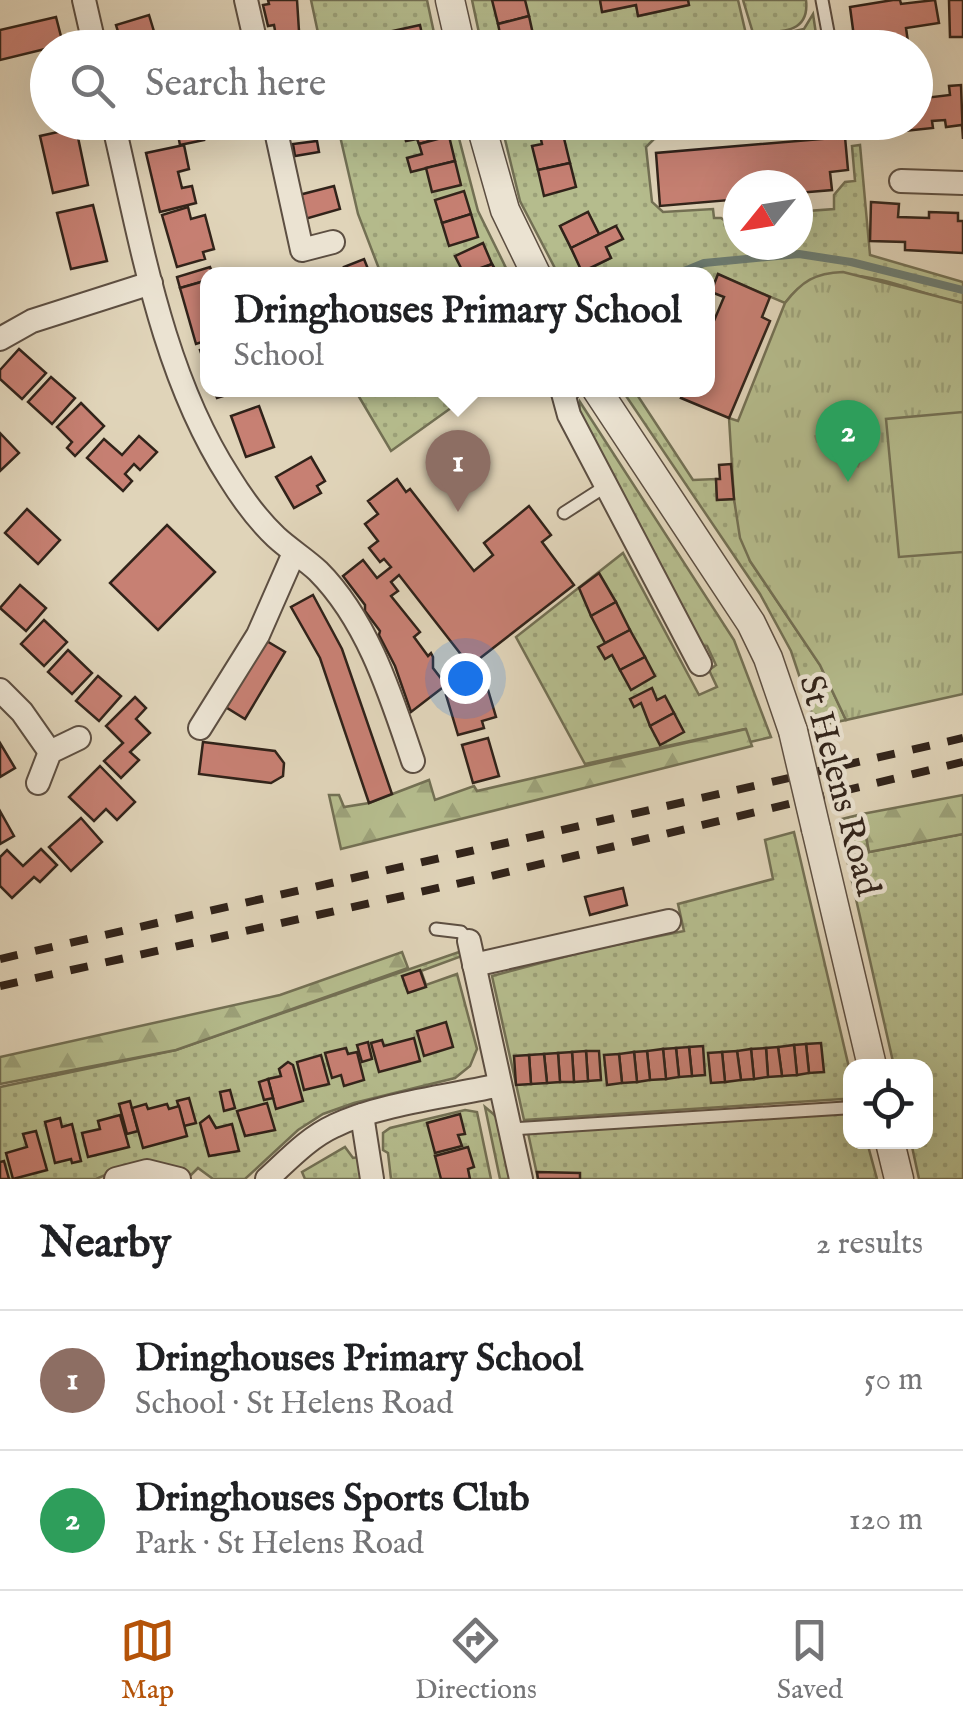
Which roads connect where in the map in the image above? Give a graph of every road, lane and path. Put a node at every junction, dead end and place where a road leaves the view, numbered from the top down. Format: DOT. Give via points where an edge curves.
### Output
graph roads {
  1 [pos="84,0"];
  2 [pos="246,0"];
  3 [pos="450,0"];
  4 [pos="822,0"];
  5 [pos="91,30"];
  6 [pos="253,30"];
  7 [pos="457,30"];
  8 [pos="828,30"];
  9 [pos="117,140"];
  10 [pos="278,140"];
  11 [pos="485,140"];
  12 [pos="901,181"];
  13 [pos="963,182"];
  14 [pos="333,242"];
  15 [pos="533,267"];
  16 [pos="152,283"];
  17 [pos="0,339"];
  18 [pos="564,397"];
  19 [pos="602,397"];
  20 [pos="606,486"];
  21 [pos="564,513"];
  22 [pos="294,553"];
  23 [pos="700,664"];
  24 [pos="0,690"];
  25 [pos="200,728"];
  26 [pos="79,738"];
  27 [pos="50,752"];
  28 [pos="414,761"];
  29 [pos="38,783"];
  30 [pos="669,921"];
  31 [pos="436,929"];
  32 [pos="461,943"];
  33 [pos="474,966"];
  34 [pos="870,1059"];
  35 [pos="500,1085"];
  36 [pos="843,1108"];
  37 [pos="362,1116"];
  38 [pos="510,1129"];
  39 [pos="892,1149"];
  40 [pos="116,1179"];
  41 [pos="179,1179"];
  42 [pos="268,1179"];
  43 [pos="372,1179"];
  44 [pos="521,1179"];
  45 [pos="899,1179"];
  1 -- 5 [label="street"];
  2 -- 6 [label="street"];
  3 -- 7 [label="street"];
  4 -- 8 [label="lane"];
  9 -- 16 [label="street"];
  10 -- 14 [label="street" via="302,250"];
  11 -- 15 [label="street" via="505,210"];
  12 -- 13 [label="street"];
  16 -- 17 [label="street" via="32,321"];
  16 -- 22 [label="street" via="211,447 259,518"];
  18 -- 20 [label="street"];
  19 -- 34 [label="street, St Helens Road, bridge" via="768,658 793,731"];
  20 -- 21 [label="lane"];
  20 -- 23 [label="street"];
  22 -- 25 [label="street" via="258,635"];
  22 -- 28 [label="street" via="318,571 358,625"];
  24 -- 27 [label="street"];
  26 -- 27 [label="street"];
  27 -- 29 [label="street"];
  30 -- 33 [label="street"];
  31 -- 32 [label="lane" via="461,932"];
  32 -- 33 [label="street"];
  33 -- 35 [label="street"];
  35 -- 37 [label="street"];
  35 -- 38 [label="street"];
  36 -- 38 [label="lane"];
  37 -- 42 [label="street" via="300,1148"];
  37 -- 43 [label="street"];
  38 -- 44 [label="street"];
  39 -- 45 [label="street"];
  40 -- 41 [label="street" via="147,1171"];
}
